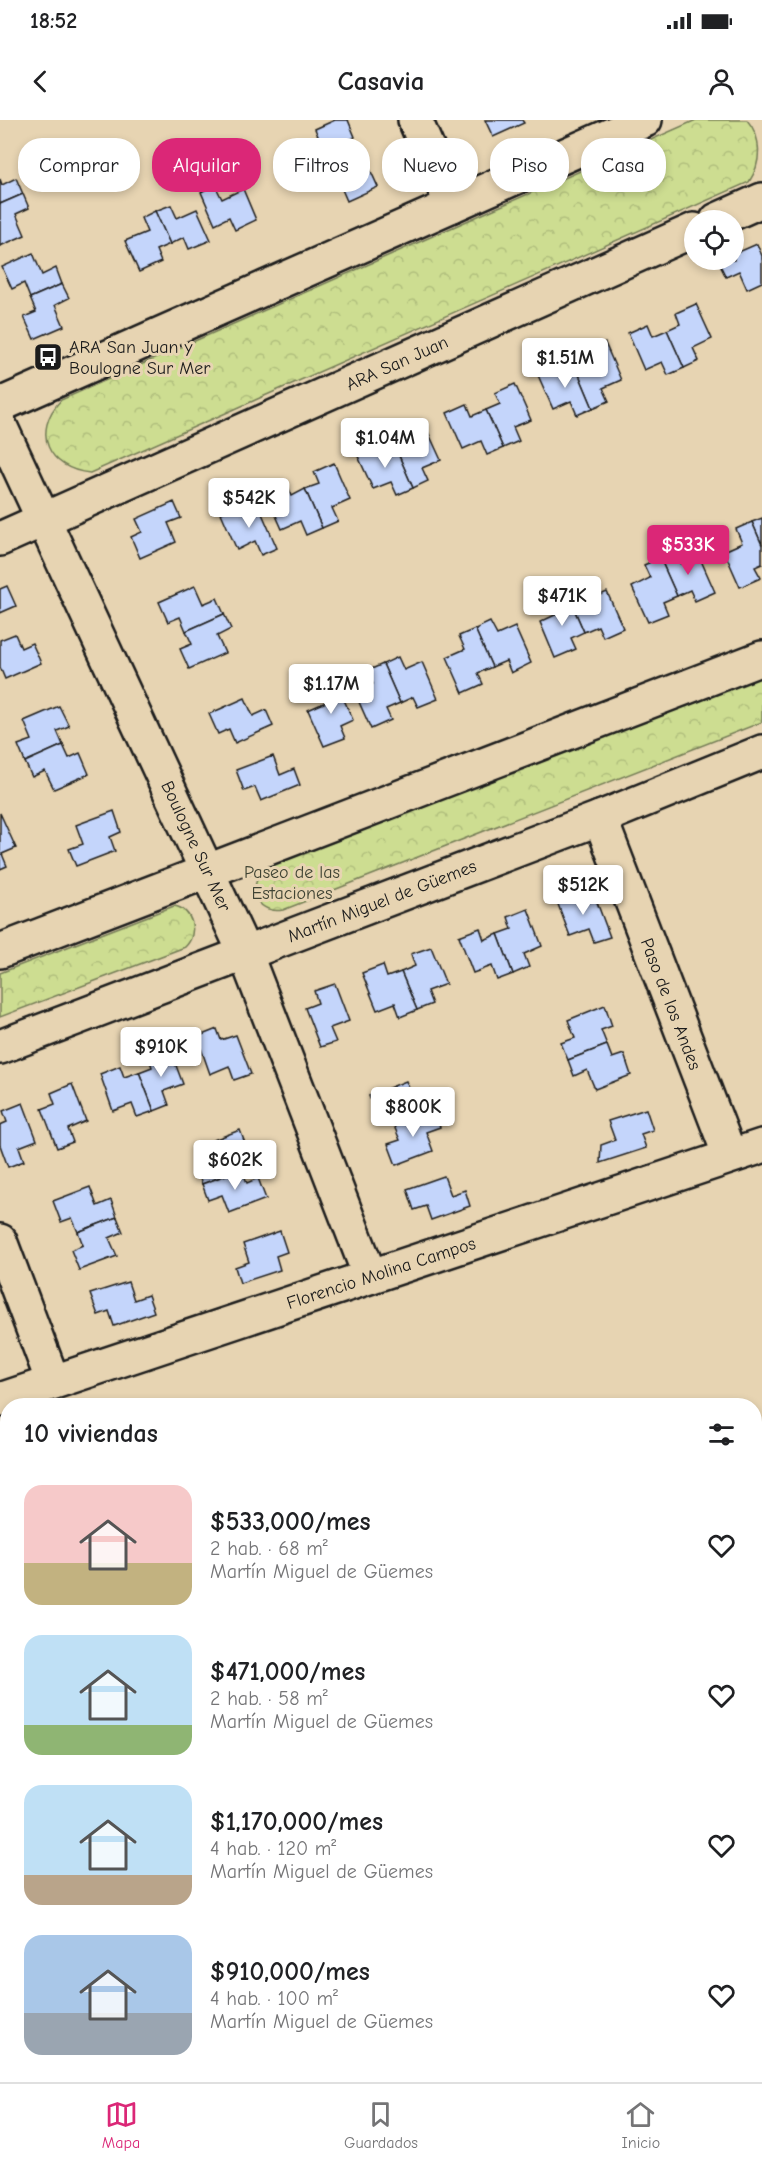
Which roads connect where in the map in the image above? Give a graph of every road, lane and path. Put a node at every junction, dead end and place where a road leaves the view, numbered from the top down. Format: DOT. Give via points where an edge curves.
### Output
graph roads {
  1 [pos="415,120"];
  2 [pos="645,120"];
  3 [pos="762,200"];
  4 [pos="452,205"];
  5 [pos="740,210"];
  6 [pos="684,234"];
  7 [pos="0,405"];
  8 [pos="0,426"];
  9 [pos="44,520"];
  10 [pos="0,539"];
  11 [pos="762,658"];
  12 [pos="762,752"];
  13 [pos="600,818"];
  14 [pos="208,871"];
  15 [pos="0,951"];
  16 [pos="245,953"];
  17 [pos="0,1047"];
  18 [pos="762,1146"];
  19 [pos="730,1156"];
  20 [pos="0,1241"];
  21 [pos="370,1276"];
  22 [pos="53,1382"];
  23 [pos="6,1398"];
  1 -- 4 [label="street"];
  2 -- 4 [label="street"];
  3 -- 5 [label="street"];
  4 -- 7 [label="street"];
  6 -- 9 [label="street, ARA San Juan"];
  8 -- 9 [label="street, Boulogne Sur Mer"];
  9 -- 10 [label="street, ARA San Juan"];
  9 -- 14 [label="street, Boulogne Sur Mer"];
  11 -- 14 [label="street"];
  12 -- 13 [label="street, Martín Miguel de Güemes"];
  13 -- 16 [label="street, Martín Miguel de Güemes"];
  13 -- 19 [label="street, Paso de los Andes"];
  14 -- 15 [label="street"];
  14 -- 16 [label="street, Boulogne Sur Mer"];
  16 -- 17 [label="street, Martín Miguel de Güemes"];
  16 -- 21 [label="street, Boulogne Sur Mer"];
  18 -- 19 [label="street, Florencio Molina Campos"];
  19 -- 21 [label="street, Florencio Molina Campos"];
  20 -- 22 [label="street"];
  21 -- 22 [label="street, Florencio Molina Campos"];
  22 -- 23 [label="street, Florencio Molina Campos"];
}
